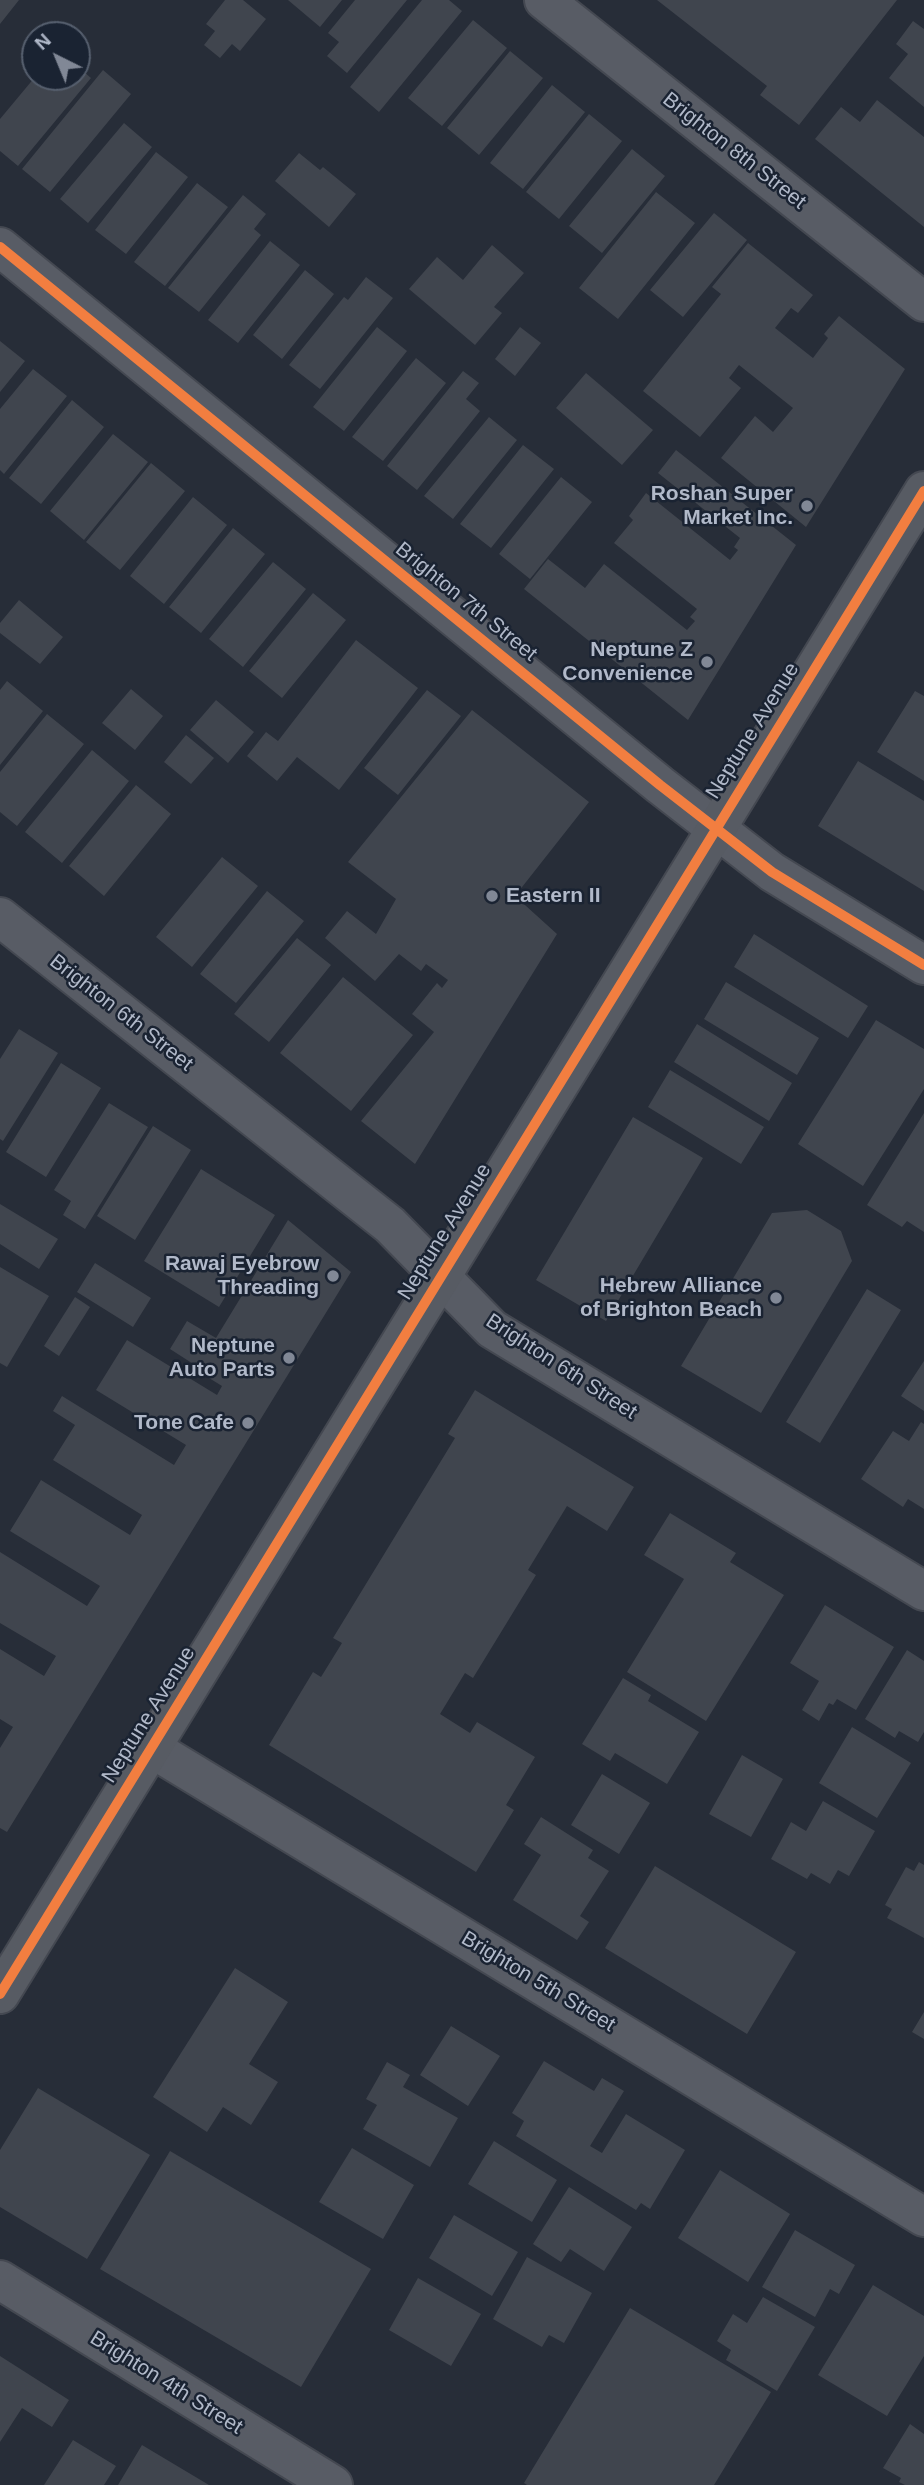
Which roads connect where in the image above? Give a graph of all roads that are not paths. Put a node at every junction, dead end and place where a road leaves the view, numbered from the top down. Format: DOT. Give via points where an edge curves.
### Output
graph roads {
  1 [pos="544,0"];
  2 [pos="0,247"];
  3 [pos="924,302"];
  4 [pos="924,491"];
  5 [pos="716,828"];
  6 [pos="6,936"];
  7 [pos="924,965"];
  8 [pos="441,1276"];
  9 [pos="924,1591"];
  10 [pos="151,1748"];
  11 [pos="0,1994"];
  12 [pos="924,2217"];
  13 [pos="0,2280"];
  14 [pos="332,2485"];
  1 -- 3 [label="street, Brighton 8th Street"];
  2 -- 5 [label="street, Brighton 7th Street"];
  4 -- 5 [label="main road, Neptune Avenue"];
  5 -- 7 [label="street, Brighton 7th Street" via="772,872"];
  5 -- 8 [label="main road, Neptune Avenue"];
  6 -- 8 [label="street, Brighton 6th Street" via="390,1225"];
  8 -- 9 [label="street, Brighton 6th Street" via="492,1329"];
  8 -- 10 [label="main road, Neptune Avenue"];
  10 -- 11 [label="main road, Neptune Avenue"];
  10 -- 12 [label="street, Brighton 5th Street"];
  13 -- 14 [label="street, Brighton 4th Street"];
}
